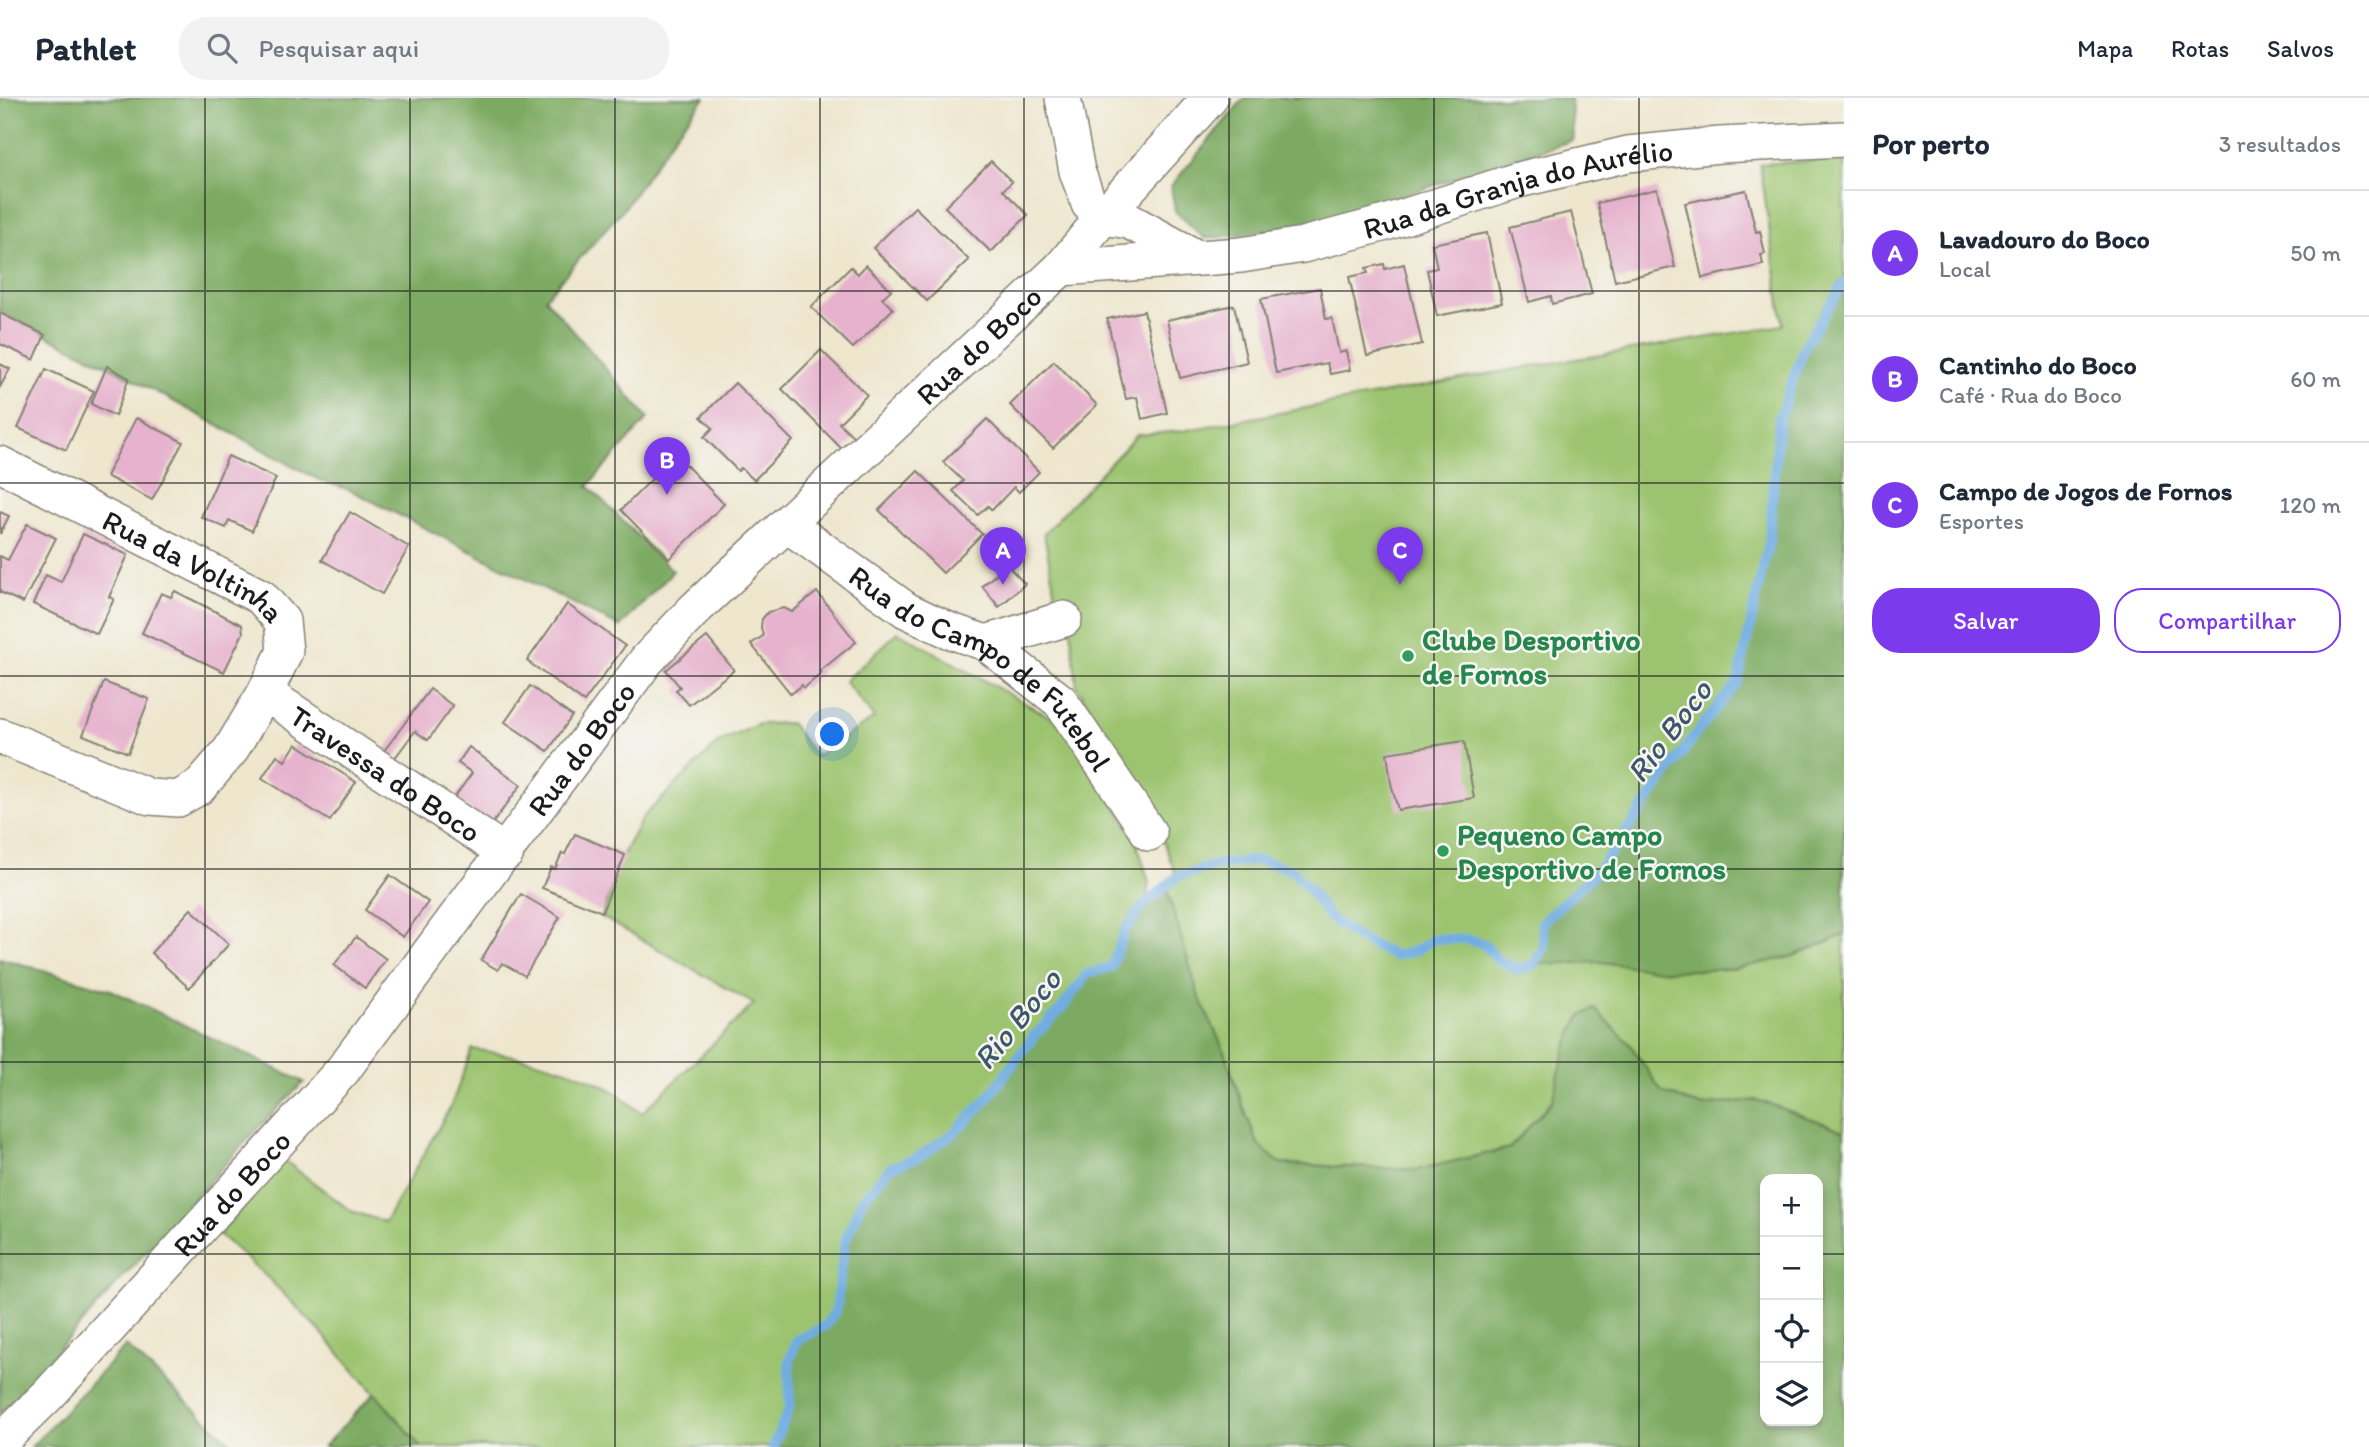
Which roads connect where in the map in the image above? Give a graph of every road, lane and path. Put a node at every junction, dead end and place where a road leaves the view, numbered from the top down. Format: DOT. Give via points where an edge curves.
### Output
graph roads {
  1 [pos="1063,98"];
  2 [pos="1210,98"];
  3 [pos="1844,139"];
  4 [pos="1103,217"];
  5 [pos="1195,257"];
  6 [pos="1061,268"];
  7 [pos="0,464"];
  8 [pos="788,525"];
  9 [pos="1064,619"];
  10 [pos="986,643"];
  11 [pos="265,693"];
  12 [pos="0,736"];
  13 [pos="1149,833"];
  14 [pos="506,853"];
  15 [pos="0,1442"];
  1 -- 4 [label="street" via="1077,171 1089,204"];
  2 -- 4 [label="street, Rua do Boco"];
  3 -- 5 [label="street, Rua da Granja do Aurélio" via="1628,154 1518,180 1303,245"];
  4 -- 5 [label="street" via="1129,221"];
  4 -- 6 [label="street, Rua do Boco"];
  5 -- 6 [label="street, Rua da Granja do Aurélio"];
  6 -- 8 [label="street, Rua do Boco"];
  7 -- 11 [label="street, Rua da Voltinha" via="261,597 282,621 285,651"];
  8 -- 10 [label="street, Rua do Campo de Futebol" via="906,610"];
  8 -- 14 [label="street, Rua do Boco" via="694,610 646,661"];
  9 -- 10 [label="street"];
  10 -- 13 [label="street, Rua do Campo de Futebol" via="1060,701"];
  11 -- 12 [label="street, Rua da Voltinha" via="222,760 199,788 178,799 150,797"];
  11 -- 14 [label="street, Travessa do Boco"];
  14 -- 15 [label="street, Rua do Boco" via="342,1071"];
}
